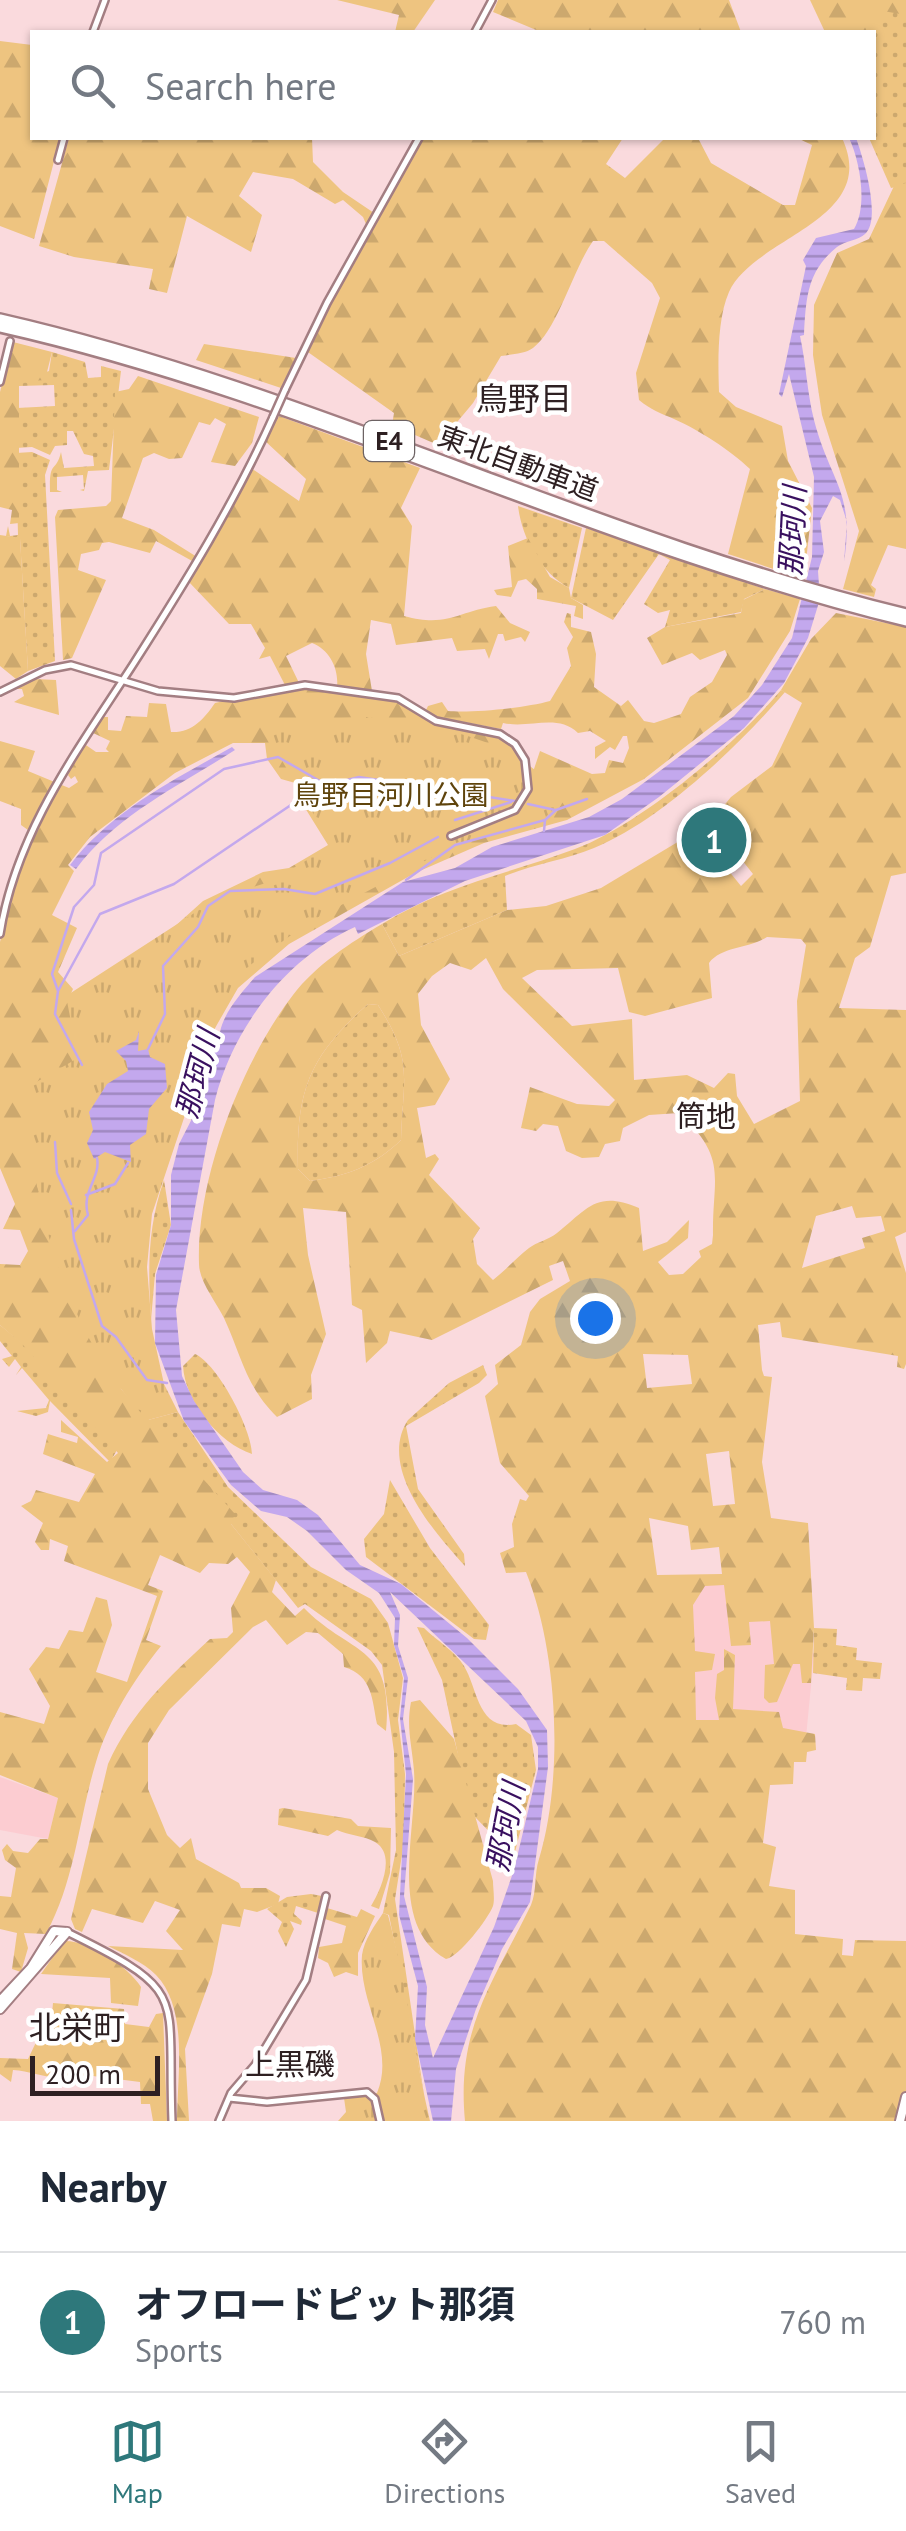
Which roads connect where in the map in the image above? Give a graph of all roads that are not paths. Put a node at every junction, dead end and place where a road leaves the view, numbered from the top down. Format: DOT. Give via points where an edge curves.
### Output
graph roads {
  1 [pos="105,0"];
  2 [pos="492,0"];
  3 [pos="94,30"];
  4 [pos="476,30"];
  5 [pos="63,140"];
  6 [pos="418,140"];
  7 [pos="58,160"];
  8 [pos="0,323"];
  9 [pos="10,340"];
  10 [pos="0,382"];
  11 [pos="906,618"];
  12 [pos="124,680"];
  13 [pos="0,692"];
  14 [pos="451,836"];
  15 [pos="0,934"];
  16 [pos="326,1896"];
  17 [pos="68,1932"];
  18 [pos="0,2001"];
  19 [pos="0,2009"];
  20 [pos="906,2097"];
  21 [pos="228,2098"];
  22 [pos="172,2121"];
  23 [pos="219,2121"];
  24 [pos="380,2121"];
  25 [pos="900,2121"];
  1 -- 3 [label="street"];
  2 -- 4 [label="street"];
  5 -- 7 [label="street"];
  6 -- 12 [label="street, bridge" via="327,303 228,510"];
  8 -- 11 [label="highway, 東北自動車道 / E4" via="254,401 772,580"];
  9 -- 10 [label="street"];
  12 -- 13 [label="street" via="62,666"];
  12 -- 14 [label="street" via="158,691 234,698 294,685 390,696 436,721 508,739 528,771 522,803 502,818"];
  12 -- 15 [label="street" via="57,779 13,884"];
  16 -- 21 [label="street" via="306,1980"];
  17 -- 18 [label="main road" via="54,1931"];
  17 -- 19 [label="main road"];
  17 -- 22 [label="street" via="142,1970 164,1994"];
  20 -- 25 [label="main road"];
  21 -- 23 [label="street"];
  21 -- 24 [label="street" via="256,2102 367,2092"];
}
